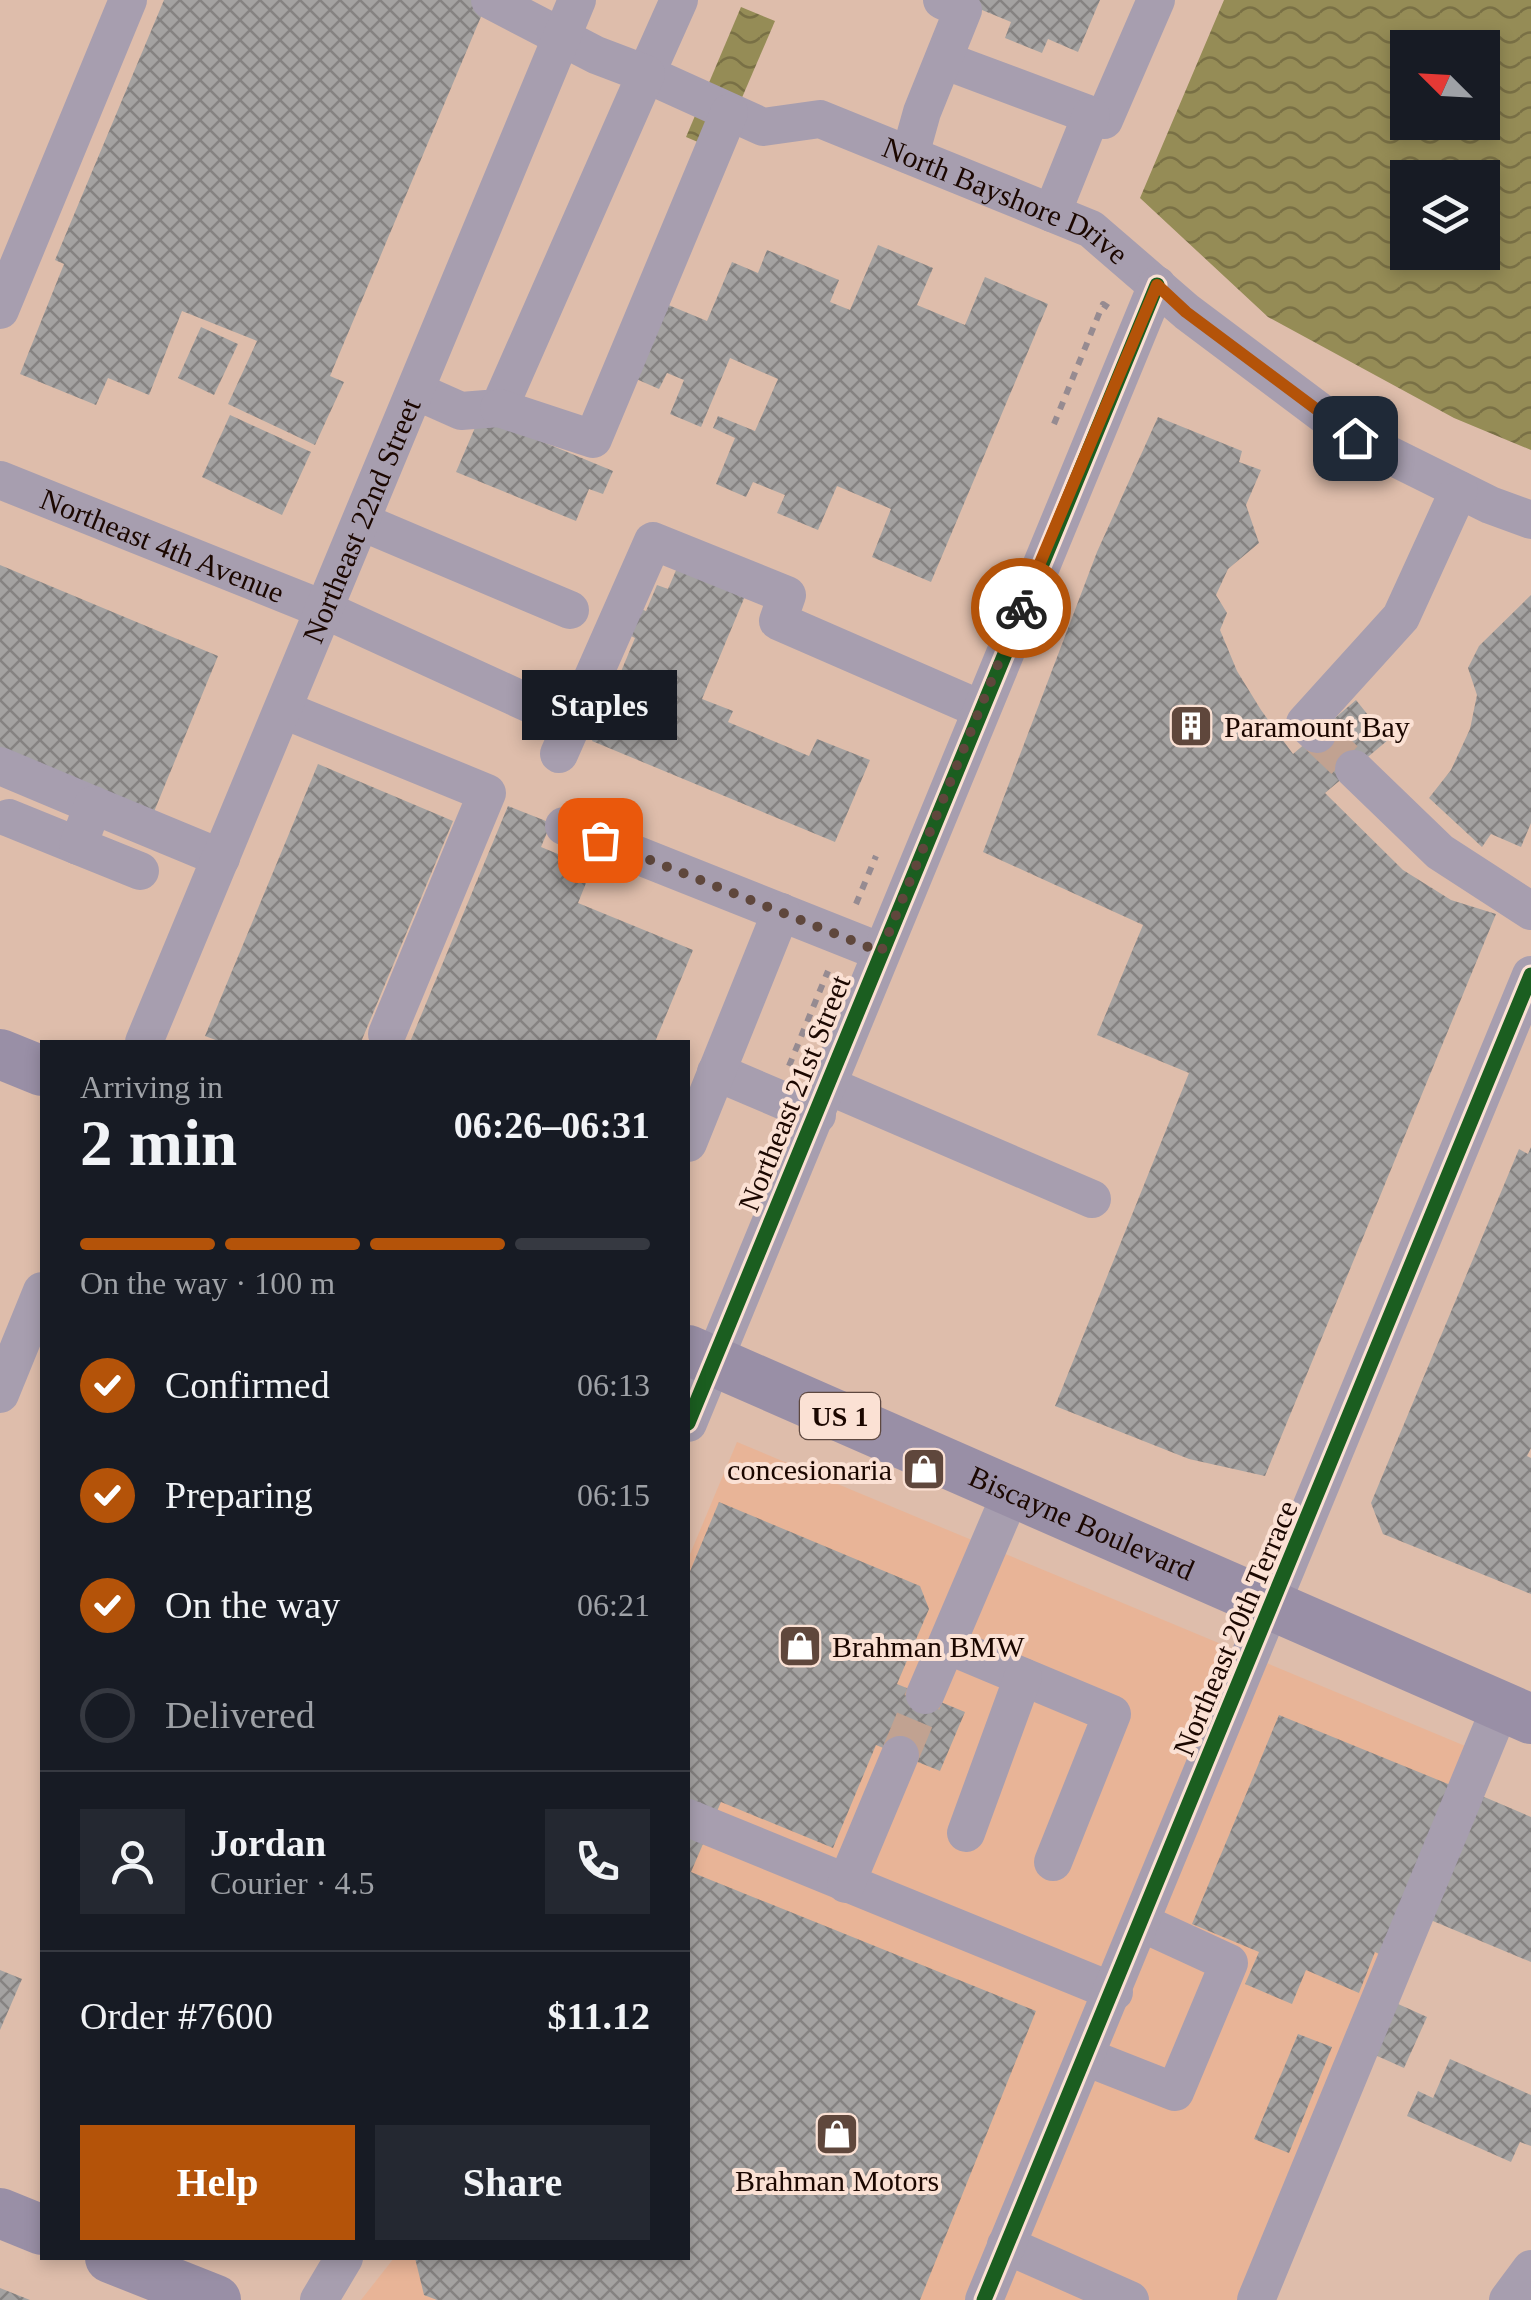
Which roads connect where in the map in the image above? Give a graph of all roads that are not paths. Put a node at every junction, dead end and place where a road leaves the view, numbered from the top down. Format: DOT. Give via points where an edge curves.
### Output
graph roads {
  1 [pos="128,0"];
  2 [pos="490,0"];
  3 [pos="577,0"];
  4 [pos="680,0"];
  5 [pos="942,0"];
  6 [pos="1156,0"];
  7 [pos="563,35"];
  8 [pos="946,60"];
  9 [pos="646,74"];
  10 [pos="730,112"];
  11 [pos="1091,116"];
  12 [pos="910,155"];
  13 [pos="1052,213"];
  14 [pos="1157,285"];
  15 [pos="0,310"];
  16 [pos="416,391"];
  17 [pos="499,408"];
  18 [pos="0,480"];
  19 [pos="1459,490"];
  20 [pos="1531,520"];
  21 [pos="362,522"];
  22 [pos="326,610"];
  23 [pos="570,610"];
  24 [pos="537,706"];
  25 [pos="980,709"];
  26 [pos="284,710"];
  27 [pos="1317,734"];
  28 [pos="559,754"];
  29 [pos="0,766"];
  30 [pos="1354,769"];
  31 [pos="94,805"];
  32 [pos="9,818"];
  33 [pos="564,826"];
  34 [pos="78,846"];
  35 [pos="222,858"];
  36 [pos="140,871"];
  37 [pos="1531,910"];
  38 [pos="781,912"];
  39 [pos="881,952"];
  40 [pos="1531,975"];
  41 [pos="387,1034"];
  42 [pos="145,1040"];
  43 [pos="0,1054"];
  44 [pos="40,1070"];
  45 [pos="716,1072"];
  46 [pos="823,1101"];
  47 [pos="690,1139"];
  48 [pos="1092,1199"];
  49 [pos="40,1296"];
  50 [pos="701,1355"];
  51 [pos="0,1394"];
  52 [pos="690,1413"];
  53 [pos="1012,1490"];
  54 [pos="1274,1605"];
  55 [pos="946,1646"];
  56 [pos="1023,1677"];
  57 [pos="925,1696"];
  58 [pos="1516,1712"];
  59 [pos="900,1755"];
  60 [pos="690,1819"];
  61 [pos="966,1834"];
  62 [pos="1053,1862"];
  63 [pos="846,1884"];
  64 [pos="1142,1924"];
  65 [pos="1114,1992"];
  66 [pos="1086,2057"];
  67 [pos="0,2213"];
  68 [pos="40,2229"];
  69 [pos="1006,2246"];
  70 [pos="115,2260"];
  71 [pos="343,2260"];
  72 [pos="1531,2269"];
  73 [pos="216,2300"];
  74 [pos="318,2300"];
  75 [pos="984,2300"];
  76 [pos="1130,2300"];
  77 [pos="1256,2300"];
  78 [pos="1508,2300"];
  1 -- 15 [label="street"];
  2 -- 7 [label="street"];
  3 -- 7 [label="street, Northeast 22nd Street"];
  4 -- 9 [label="street"];
  5 -- 8 [label="street" via="963,10"];
  6 -- 11 [label="street" via="1104,120"];
  7 -- 9 [label="street"];
  7 -- 16 [label="street, Northeast 22nd Street"];
  8 -- 11 [label="street"];
  8 -- 12 [label="street"];
  9 -- 10 [label="street"];
  9 -- 17 [label="street"];
  10 -- 12 [label="street, North Bayshore Drive" via="762,126 820,119"];
  10 -- 17 [label="street" via="593,439"];
  11 -- 13 [label="street"];
  12 -- 13 [label="street, North Bayshore Drive"];
  13 -- 14 [label="street, North Bayshore Drive" via="1091,229"];
  14 -- 19 [label="street, North Bayshore Drive" via="1355,438"];
  14 -- 25 [label="street, Northeast 21st Street"];
  16 -- 17 [label="street" via="461,411"];
  16 -- 21 [label="street, Northeast 22nd Street"];
  18 -- 22 [label="street, Northeast 4th Avenue"];
  19 -- 20 [label="street, North Bayshore Drive"];
  19 -- 27 [label="street" via="1401,617 1305,722"];
  21 -- 22 [label="street, Northeast 22nd Street"];
  21 -- 23 [label="street"];
  22 -- 24 [label="street, Northeast 4th Avenue"];
  22 -- 26 [label="street, Northeast 22nd Street"];
  25 -- 28 [label="street" via="778,622 787,595 653,541"];
  25 -- 39 [label="street, Northeast 21st Street"];
  26 -- 35 [label="street, Northeast 22nd Street"];
  26 -- 41 [label="street" via="487,793"];
  29 -- 31 [label="street"];
  30 -- 37 [label="street" via="1440,852"];
  31 -- 34 [label="street"];
  31 -- 35 [label="street"];
  32 -- 34 [label="street"];
  33 -- 38 [label="street"];
  34 -- 36 [label="street"];
  35 -- 42 [label="street, Northeast 22nd Street"];
  38 -- 39 [label="street"];
  38 -- 45 [label="street"];
  39 -- 46 [label="street, Northeast 21st Street"];
  40 -- 54 [label="street, Northeast 20th Terrace"];
  43 -- 44 [label="main road"];
  45 -- 46 [label="street"];
  45 -- 47 [label="street"];
  46 -- 48 [label="street"];
  46 -- 50 [label="street, Northeast 21st Street"];
  49 -- 51 [label="street"];
  50 -- 52 [label="street, Northeast 21st Street"];
  50 -- 53 [label="main road, Biscayne Boulevard / US 1"];
  53 -- 54 [label="main road, Biscayne Boulevard / US 1"];
  53 -- 55 [label="street"];
  54 -- 58 [label="main road, Biscayne Boulevard / US 1"];
  54 -- 64 [label="street, Northeast 20th Terrace"];
  55 -- 56 [label="street"];
  55 -- 57 [label="street"];
  56 -- 61 [label="street"];
  56 -- 62 [label="street" via="1112,1714"];
  58 -- 77 [label="street"];
  59 -- 63 [label="street"];
  60 -- 63 [label="street"];
  63 -- 65 [label="street"];
  64 -- 65 [label="street, Northeast 20th Terrace"];
  64 -- 66 [label="street" via="1229,1963 1182,2076 1175,2092"];
  65 -- 66 [label="street, Northeast 20th Terrace"];
  66 -- 69 [label="street, Northeast 20th Terrace"];
  67 -- 68 [label="main road"];
  69 -- 75 [label="street, Northeast 20th Terrace"];
  69 -- 76 [label="street"];
  70 -- 73 [label="main road"];
  71 -- 74 [label="street"];
  72 -- 78 [label="street"];
}
